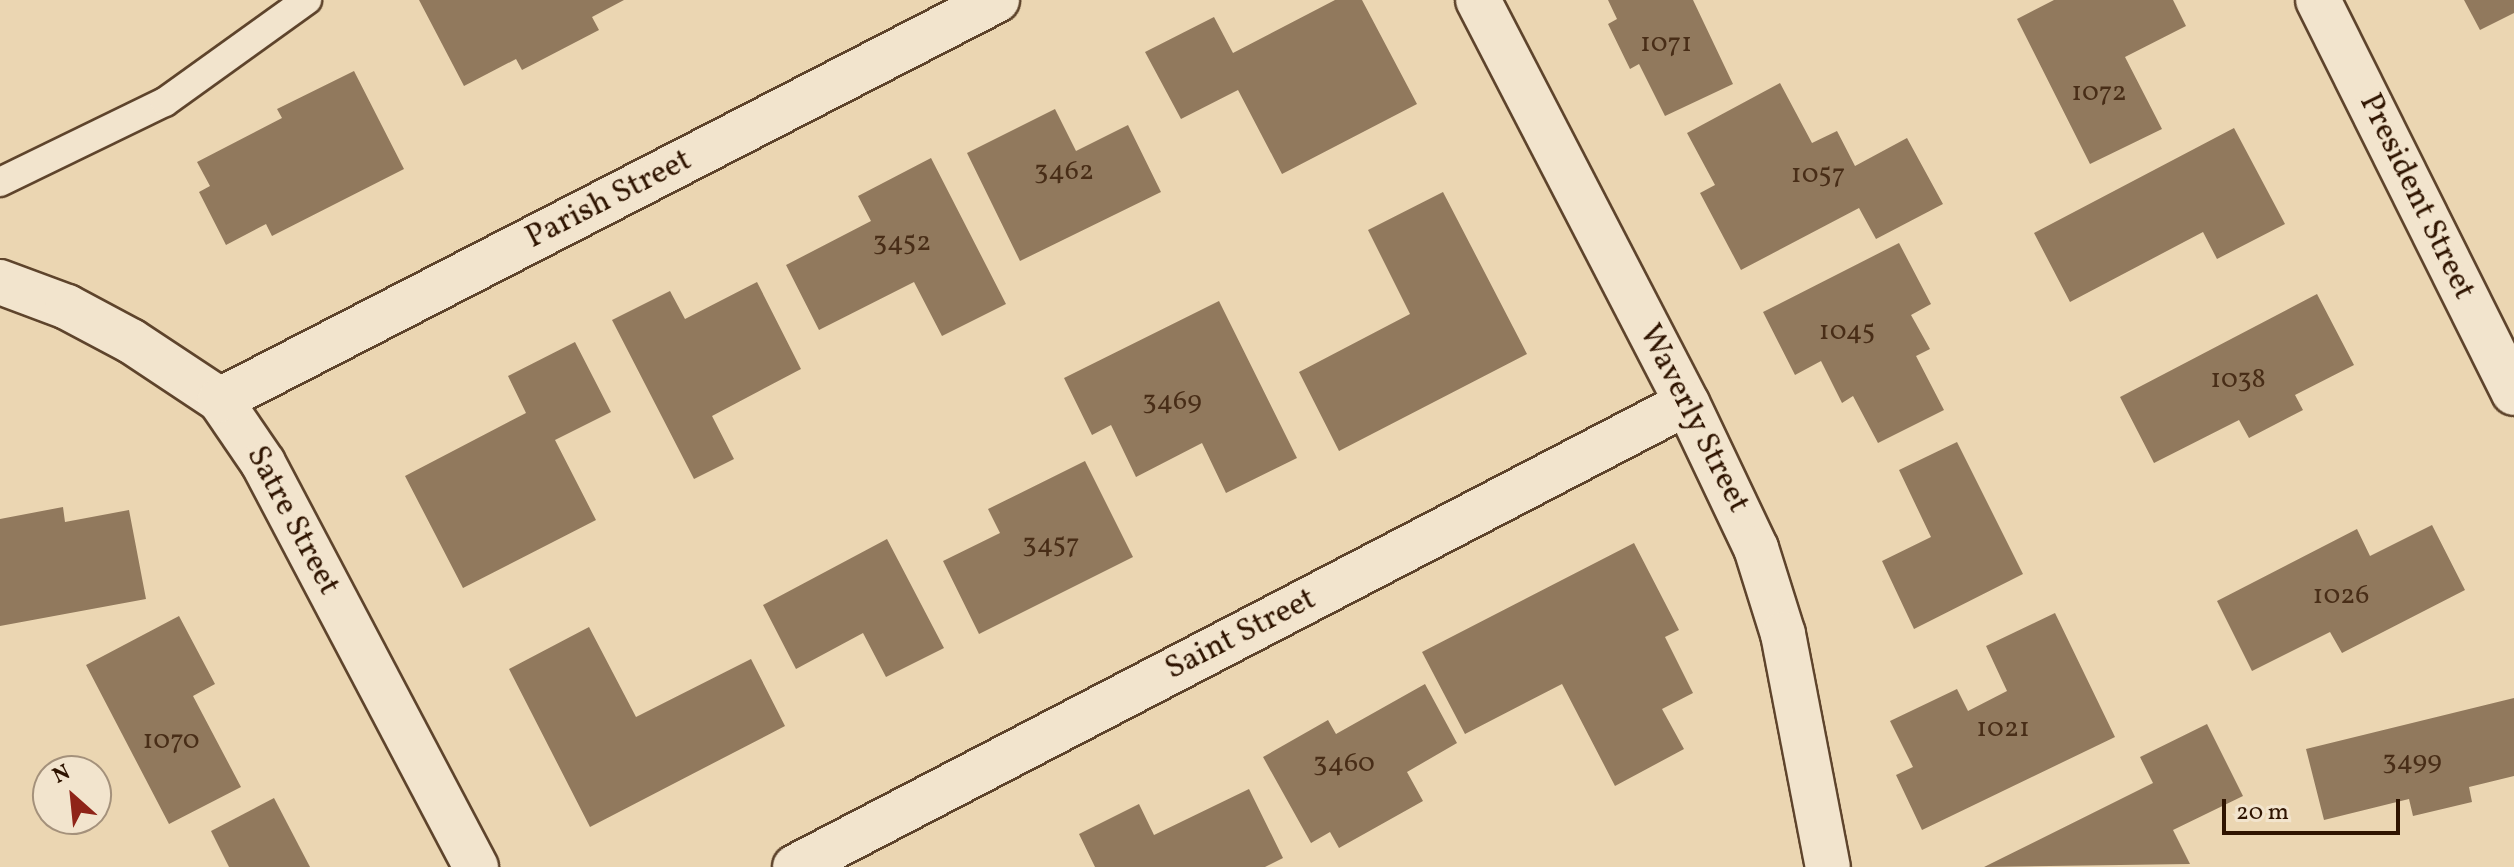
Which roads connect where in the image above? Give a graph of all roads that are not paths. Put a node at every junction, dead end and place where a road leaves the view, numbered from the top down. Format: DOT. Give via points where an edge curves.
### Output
graph roads {
  1 [pos="307,0"];
  2 [pos="997,0"];
  3 [pos="1478,0"];
  4 [pos="2318,0"];
  5 [pos="0,182"];
  6 [pos="0,282"];
  7 [pos="2514,393"];
  8 [pos="220,400"];
  9 [pos="1687,403"];
  10 [pos="476,867"];
  11 [pos="795,867"];
  12 [pos="1828,867"];
  1 -- 5 [label="lane" via="165,102"];
  2 -- 8 [label="street, Parish Street"];
  3 -- 9 [label="street, Waverly Street"];
  4 -- 7 [label="street, President Street"];
  6 -- 8 [label="street, Satre Street" via="67,307 131,341"];
  8 -- 10 [label="street, Satre Street" via="263,463"];
  9 -- 11 [label="street, Saint Street"];
  9 -- 12 [label="street, Waverly Street" via="1743,519 1770,590"];
}
